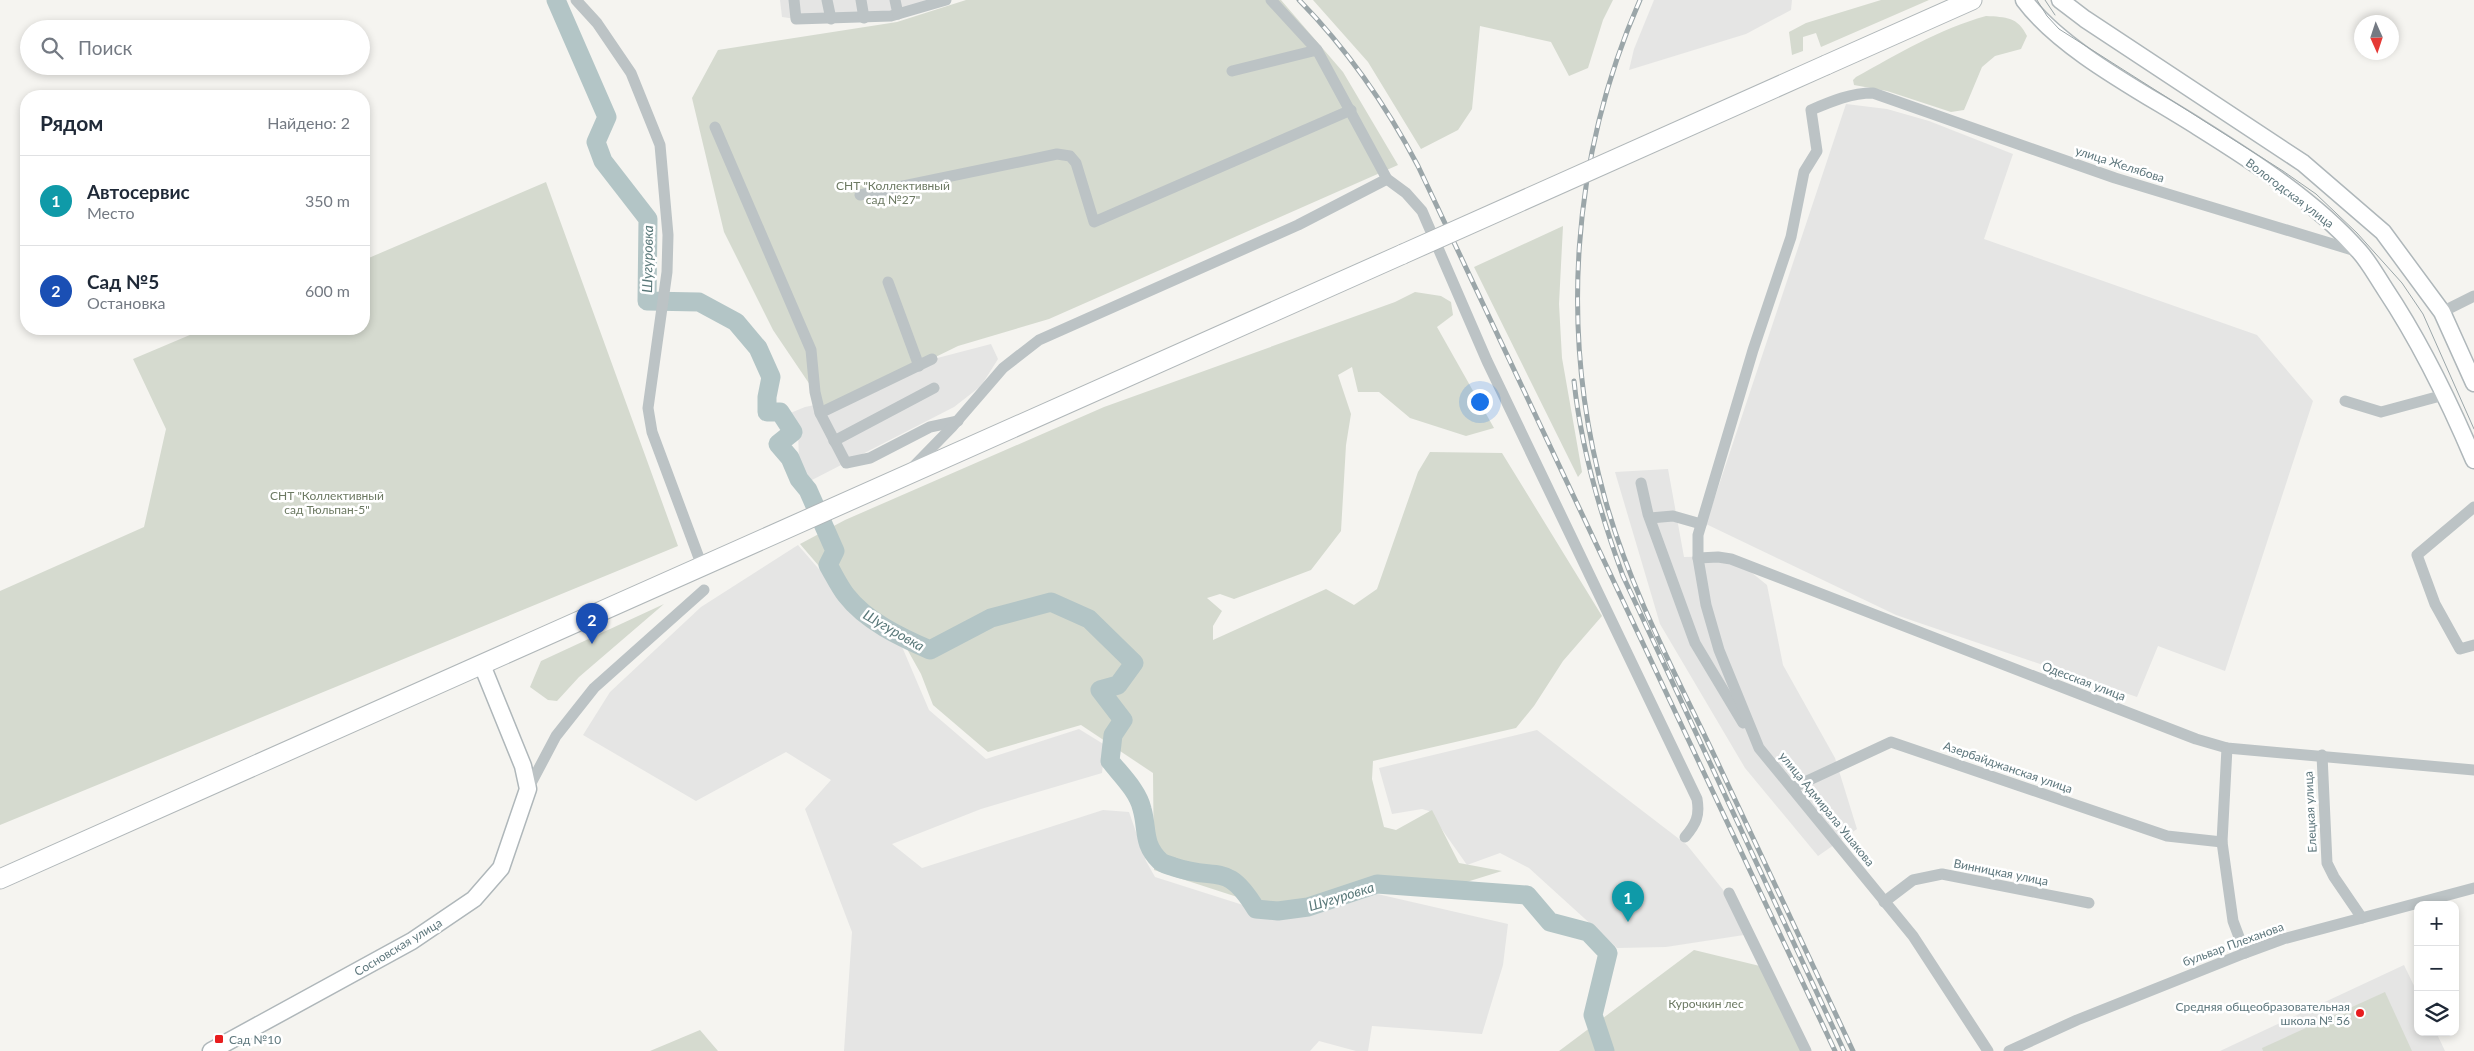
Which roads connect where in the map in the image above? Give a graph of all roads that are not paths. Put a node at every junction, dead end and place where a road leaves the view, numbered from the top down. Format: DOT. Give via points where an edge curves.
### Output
graph roads {
  1 [pos="576,0"];
  2 [pos="794,0"];
  3 [pos="827,0"];
  4 [pos="861,0"];
  5 [pos="895,0"];
  6 [pos="946,0"];
  7 [pos="1271,0"];
  8 [pos="2024,0"];
  9 [pos="2060,0"];
  10 [pos="1968,1"];
  11 [pos="928,3"];
  12 [pos="898,14"];
  13 [pos="864,18"];
  14 [pos="831,19"];
  15 [pos="1317,50"];
  16 [pos="1232,71"];
  17 [pos="1873,93"];
  18 [pos="1351,110"];
  19 [pos="715,127"];
  20 [pos="1387,179"];
  21 [pos="860,195"];
  22 [pos="2361,252"];
  23 [pos="888,282"];
  24 [pos="2474,296"];
  25 [pos="2442,312"];
  26 [pos="932,359"];
  27 [pos="919,366"];
  28 [pos="2474,383"];
  29 [pos="934,388"];
  30 [pos="2444,394"];
  31 [pos="2345,401"];
  32 [pos="820,413"];
  33 [pos="958,421"];
  34 [pos="834,441"];
  35 [pos="2474,460"];
  36 [pos="904,476"];
  37 [pos="1641,483"];
  38 [pos="2474,507"];
  39 [pos="1650,518"];
  40 [pos="1701,524"];
  41 [pos="1698,558"];
  42 [pos="702,566"];
  43 [pos="704,590"];
  44 [pos="2474,645"];
  45 [pos="482,665"];
  46 [pos="1759,748"];
  47 [pos="2227,748"];
  48 [pos="2322,755"];
  49 [pos="2474,770"];
  50 [pos="1792,788"];
  51 [pos="528,789"];
  52 [pos="1685,837"];
  53 [pos="2222,842"];
  54 [pos="0,879"];
  55 [pos="2474,888"];
  56 [pos="1729,894"];
  57 [pos="1884,902"];
  58 [pos="2089,903"];
  59 [pos="2362,918"];
  60 [pos="2245,952"];
  61 [pos="211,1051"];
  62 [pos="1806,1051"];
  63 [pos="1988,1051"];
  64 [pos="2009,1051"];
  1 -- 42 [label="street" via="597,23 631,73 660,146 668,235 667,272 648,408 650,424"];
  2 -- 14 [label="street" via="796,19"];
  3 -- 14 [label="street"];
  4 -- 13 [label="street"];
  5 -- 12 [label="street"];
  6 -- 11 [label="street"];
  7 -- 15 [label="street"];
  8 -- 22 [label="main road, Вологодская улица" via="2055,34 2286,187"];
  9 -- 25 [label="main road" via="2310,169 2383,232"];
  10 -- 36 [label="main road, bridge"];
  11 -- 12 [label="street"];
  12 -- 13 [label="street"];
  13 -- 14 [label="street"];
  15 -- 16 [label="street"];
  15 -- 18 [label="street"];
  17 -- 22 [label="street, улица Желябова" via="2116,178"];
  17 -- 40 [label="street, улица Адмирала Ушакова" via="1836,99 1811,110 1817,151 1804,172 1791,237"];
  18 -- 20 [label="street"];
  18 -- 21 [label="street" via="1094,222 1076,163 1070,156 1057,154"];
  19 -- 32 [label="street" via="811,350"];
  20 -- 33 [label="street" via="1298,225 1039,340 1003,368"];
  20 -- 52 [label="street" via="1422,211 1486,361 1697,799 1700,813"];
  22 -- 30 [label="main road, Вологодская улица" via="2404,318"];
  23 -- 27 [label="street"];
  24 -- 25 [label="street"];
  25 -- 28 [label="main road"];
  26 -- 27 [label="street"];
  27 -- 32 [label="street"];
  29 -- 34 [label="street"];
  30 -- 31 [label="street" via="2381,412"];
  30 -- 35 [label="main road, Вологодская улица"];
  32 -- 34 [label="street"];
  33 -- 34 [label="street" via="930,427 870,458 846,462"];
  33 -- 36 [label="street"];
  36 -- 42 [label="main road"];
  37 -- 39 [label="street"];
  38 -- 44 [label="street" via="2418,555 2435,604 2460,649"];
  39 -- 40 [label="street" via="1673,516"];
  39 -- 46 [label="street" via="1695,643"];
  40 -- 41 [label="street, улица Адмирала Ушакова"];
  41 -- 46 [label="street, улица Адмирала Ушакова" via="1706,605 1720,650"];
  41 -- 47 [label="street, Одесская улица" via="1718,556 1731,559 2177,732"];
  42 -- 45 [label="main road"];
  43 -- 51 [label="street" via="594,688 556,736"];
  45 -- 51 [label="main road" via="523,766"];
  45 -- 54 [label="main road"];
  46 -- 50 [label="street, улица Адмирала Ушакова"];
  47 -- 48 [label="street, Одесская улица"];
  47 -- 53 [label="street"];
  48 -- 49 [label="street, Одесская улица"];
  48 -- 59 [label="street, Елецкая улица" via="2327,863"];
  50 -- 53 [label="street, Азербайджанская улица" via="1891,742 2167,836"];
  50 -- 57 [label="street, улица Адмирала Ушакова"];
  51 -- 61 [label="main road, Сосновская улица" via="501,868 474,899 412,941"];
  53 -- 60 [label="street" via="2233,921"];
  55 -- 59 [label="street, бульвар Плеханова"];
  56 -- 62 [label="street"];
  57 -- 58 [label="street, Винницкая улица" via="1912,880 1942,874"];
  57 -- 63 [label="street, улица Адмирала Ушакова" via="1913,936"];
  59 -- 60 [label="street, бульвар Плеханова"];
  60 -- 64 [label="street, бульвар Плеханова"];
}
